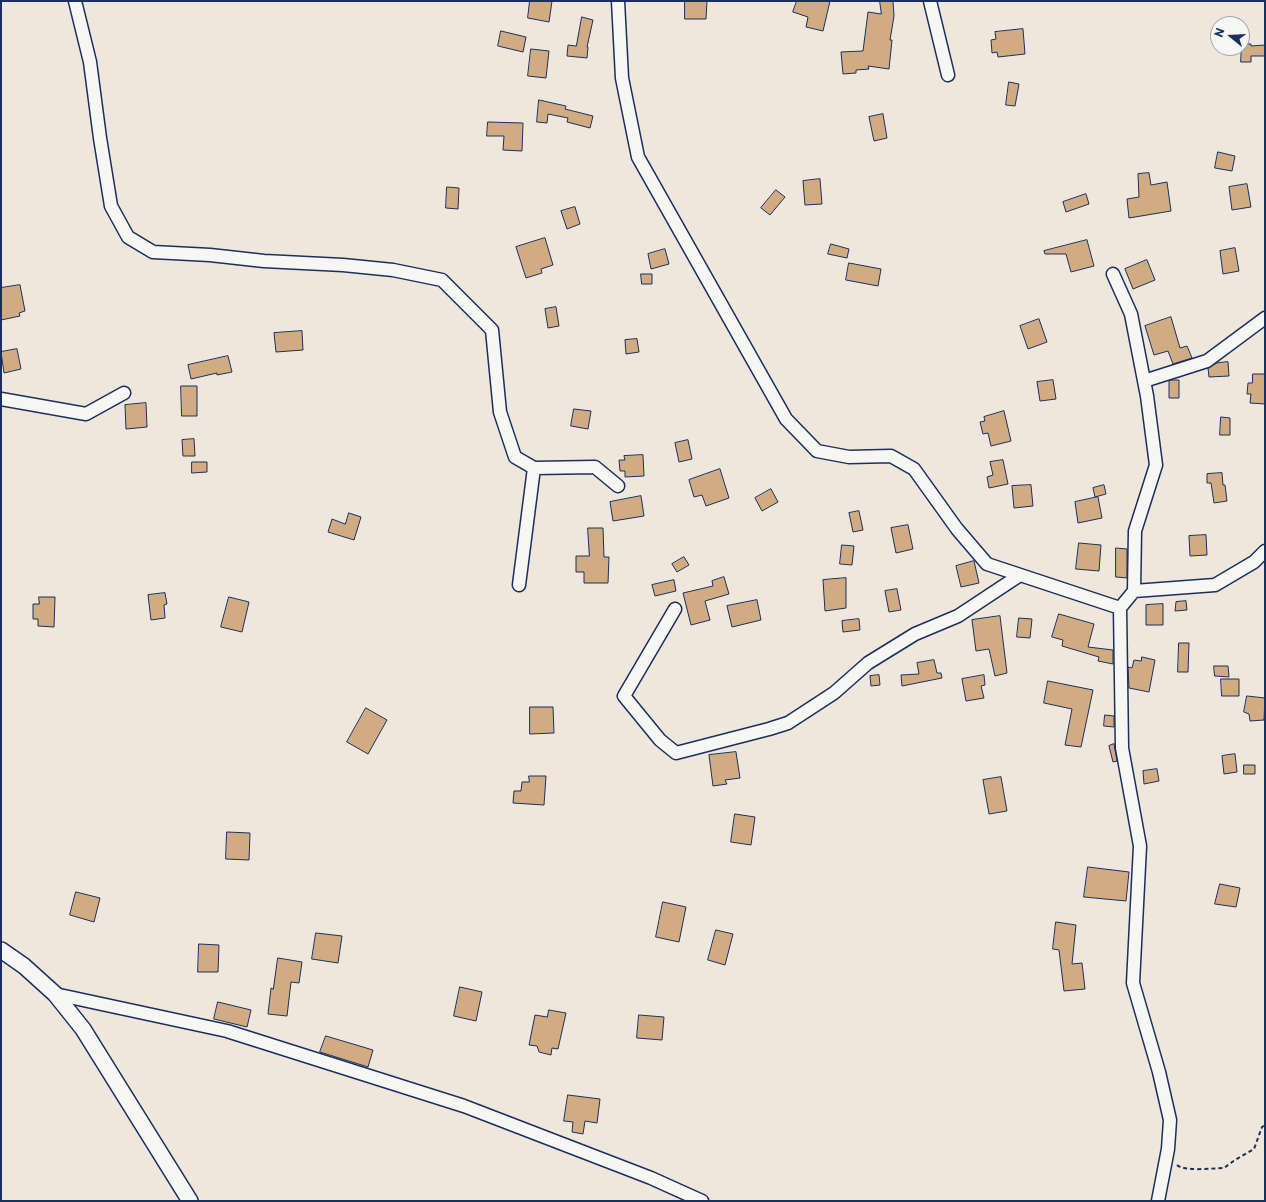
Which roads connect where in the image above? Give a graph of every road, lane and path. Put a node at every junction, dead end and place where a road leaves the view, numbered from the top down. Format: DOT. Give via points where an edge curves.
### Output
graph roads {
  1 [pos="75,1"];
  2 [pos="618,1"];
  3 [pos="930,1"];
  4 [pos="948,75"];
  5 [pos="1113,274"];
  6 [pos="1265,318"];
  7 [pos="1144,381"];
  8 [pos="124,393"];
  9 [pos="1,399"];
  10 [pos="534,468"];
  11 [pos="618,486"];
  12 [pos="1265,551"];
  13 [pos="1020,575"];
  14 [pos="519,585"];
  15 [pos="1134,591"];
  16 [pos="1120,608"];
  17 [pos="675,609"];
  18 [pos="1,950"];
  19 [pos="55,994"];
  20 [pos="1265,1125"];
  21 [pos="1167,1155"];
  22 [pos="190,1201"];
  23 [pos="702,1201"];
  24 [pos="1158,1201"];
  1 -- 10 [label="street" via="90,62 111,206 128,238 153,252 343,265 393,270 442,280 492,330 500,412 515,457"];
  2 -- 13 [label="street" via="622,78 638,157 786,419 817,451 849,457 891,456 914,469 957,529 987,564"];
  3 -- 4 [label="street"];
  5 -- 7 [label="street" via="1131,314"];
  6 -- 7 [label="street" via="1207,361"];
  7 -- 15 [label="street" via="1156,465 1135,531"];
  8 -- 9 [label="street" via="86,414"];
  10 -- 11 [label="street" via="595,467"];
  10 -- 14 [label="street"];
  12 -- 15 [label="street" via="1254,562 1215,585"];
  13 -- 16 [label="street"];
  13 -- 17 [label="street" via="958,616 915,634 868,663 834,693 788,723 676,753 660,740 624,696"];
  15 -- 16 [label="street"];
  16 -- 21 [label="street" via="1122,748 1140,846 1133,983 1170,1120"];
  18 -- 19 [label="main road" via="24,966"];
  19 -- 22 [label="main road" via="83,1029"];
  19 -- 23 [label="street" via="226,1031 464,1106 651,1178"];
  20 -- 21 [label="path" via="1254,1149 1224,1168 1181,1168"];
  21 -- 24 [label="street"];
}
